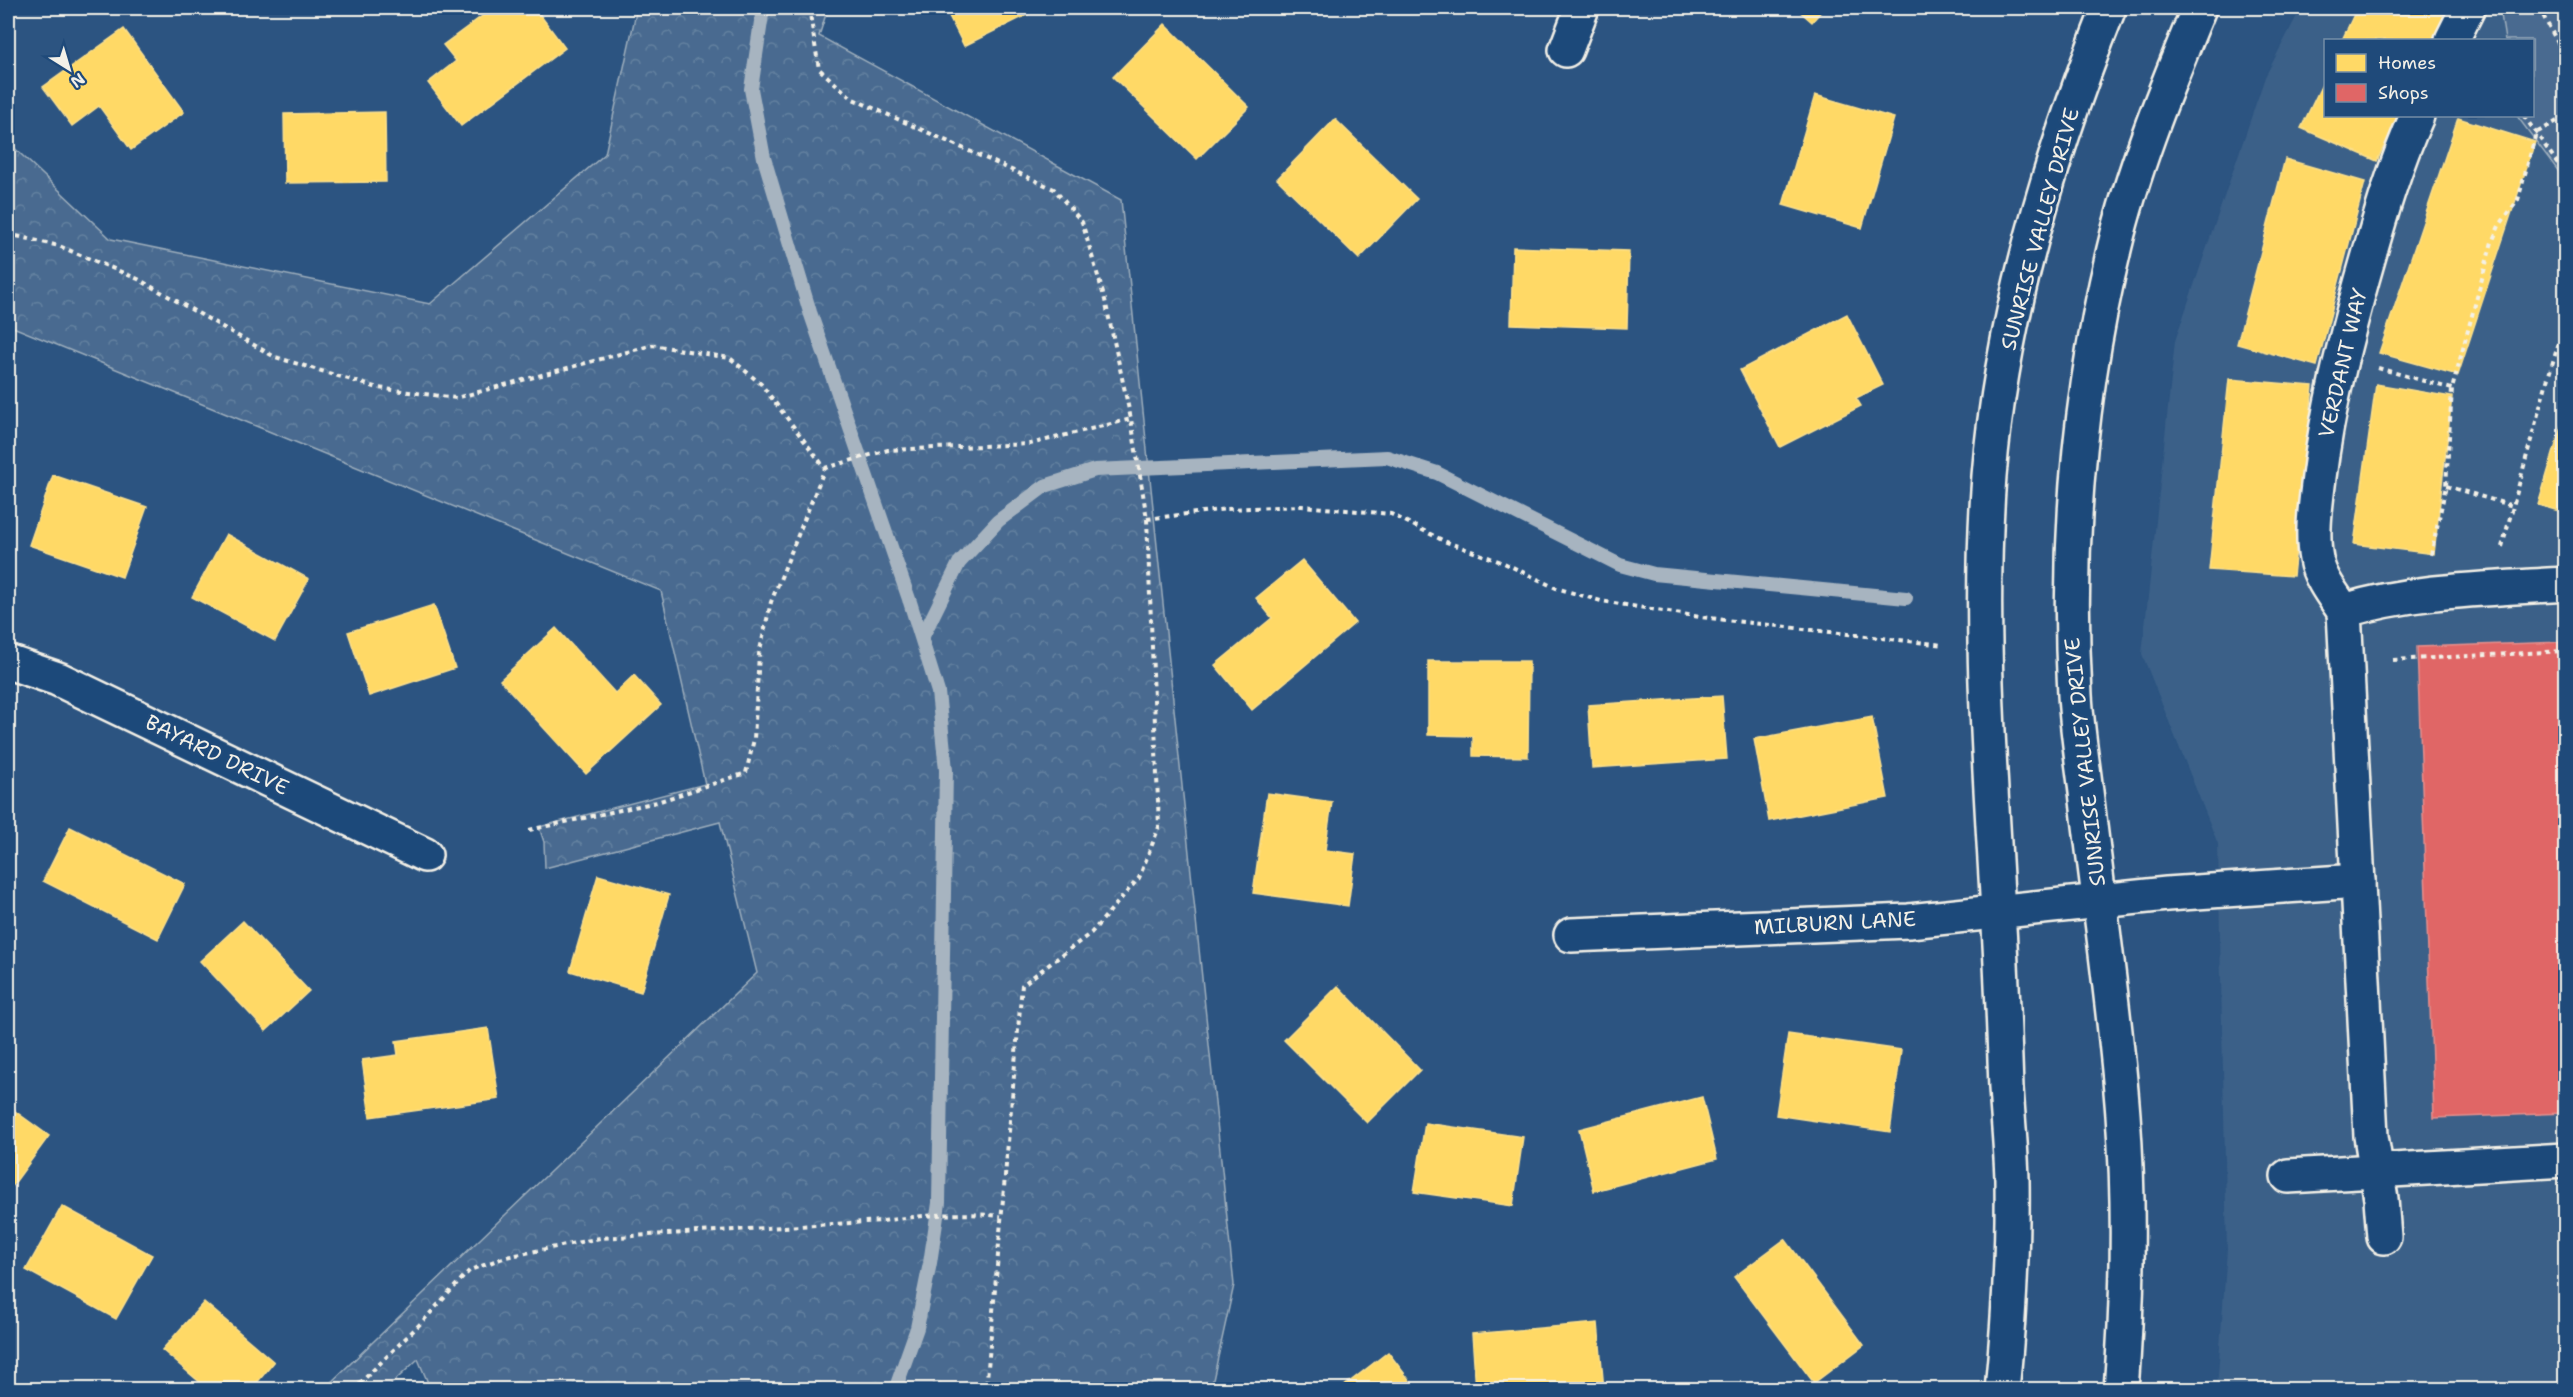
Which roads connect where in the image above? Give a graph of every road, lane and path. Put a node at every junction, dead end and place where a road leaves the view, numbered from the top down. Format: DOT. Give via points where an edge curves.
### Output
graph roads {
  1 [pos="809,8"];
  2 [pos="1582,8"];
  3 [pos="2109,8"];
  4 [pos="2199,8"];
  5 [pos="2468,8"];
  6 [pos="2539,8"];
  7 [pos="2452,39"];
  8 [pos="1566,50"];
  9 [pos="2565,58"];
  10 [pos="2565,116"];
  11 [pos="2417,117"];
  12 [pos="2525,117"];
  13 [pos="2536,133"];
  14 [pos="2565,175"];
  15 [pos="8,234"];
  16 [pos="2565,320"];
  17 [pos="2342,358"];
  18 [pos="2452,389"];
  19 [pos="1131,419"];
  20 [pos="825,468"];
  21 [pos="2446,486"];
  22 [pos="2513,506"];
  23 [pos="1147,519"];
  24 [pos="2502,550"];
  25 [pos="2429,564"];
  26 [pos="2565,584"];
  27 [pos="2344,611"];
  28 [pos="1943,645"];
  29 [pos="2565,651"];
  30 [pos="2393,660"];
  31 [pos="8,662"];
  32 [pos="529,830"];
  33 [pos="425,855"];
  34 [pos="2358,881"];
  35 [pos="2099,901"];
  36 [pos="1998,913"];
  37 [pos="1571,935"];
  38 [pos="2565,1160"];
  39 [pos="2377,1170"];
  40 [pos="2288,1176"];
  41 [pos="1001,1216"];
  42 [pos="2384,1237"];
  43 [pos="353,1389"];
  44 [pos="986,1389"];
  45 [pos="2002,1389"];
  46 [pos="2121,1389"];
  1 -- 19 [label="path" via="819,69 853,99 1054,189 1082,222 1105,300"];
  2 -- 8 [label="main road"];
  3 -- 36 [label="main road, SUNRISE VALLEY DRIVE" via="2085,68 2034,235 2010,329 1997,407 1989,476 1986,583 1987,729"];
  4 -- 35 [label="main road, SUNRISE VALLEY DRIVE" via="2169,81 2119,231 2101,307 2082,424 2073,541 2072,633 2075,699"];
  5 -- 7 [label="main road"];
  6 -- 9 [label="path"];
  10 -- 13 [label="path"];
  11 -- 17 [label="main road, VERDANT WAY" via="2390,184"];
  12 -- 13 [label="path"];
  13 -- 14 [label="path"];
  13 -- 18 [label="path" via="2518,200 2499,226 2493,242"];
  15 -- 20 [label="path" via="59,246 138,279 275,357 378,388 456,398 653,345 730,358 761,384"];
  16 -- 22 [label="path"];
  17 -- 18 [label="path"];
  17 -- 27 [label="main road, VERDANT WAY" via="2320,464 2315,548 2320,571"];
  18 -- 21 [label="path"];
  19 -- 20 [label="path" via="1030,444 888,450"];
  19 -- 23 [label="path"];
  20 -- 32 [label="path" via="771,602 759,654 754,739 746,773 657,802"];
  21 -- 22 [label="path"];
  21 -- 25 [label="path"];
  22 -- 24 [label="path"];
  23 -- 28 [label="path" via="1227,509 1302,506 1391,514 1556,588 1601,601 1701,617"];
  23 -- 41 [label="path" via="1159,826 1139,878 1091,933 1022,985"];
  26 -- 27 [label="main road" via="2412,595"];
  27 -- 34 [label="main road"];
  29 -- 30 [label="path"];
  31 -- 33 [label="main road, BAYARD DRIVE" via="58,679"];
  34 -- 35 [label="main road, MILBURN LANE"];
  34 -- 39 [label="main road" via="2371,1136"];
  35 -- 36 [label="main road, MILBURN LANE"];
  35 -- 46 [label="main road, SUNRISE VALLEY DRIVE" via="2123,1114 2127,1190"];
  36 -- 37 [label="main road, MILBURN LANE" via="1909,921"];
  36 -- 45 [label="main road, SUNRISE VALLEY DRIVE" via="2012,1177 2009,1321"];
  38 -- 39 [label="main road"];
  39 -- 40 [label="main road"];
  39 -- 42 [label="main road"];
  41 -- 43 [label="path" via="913,1217 600,1238 506,1257 470,1270"];
  41 -- 44 [label="path"];
}
